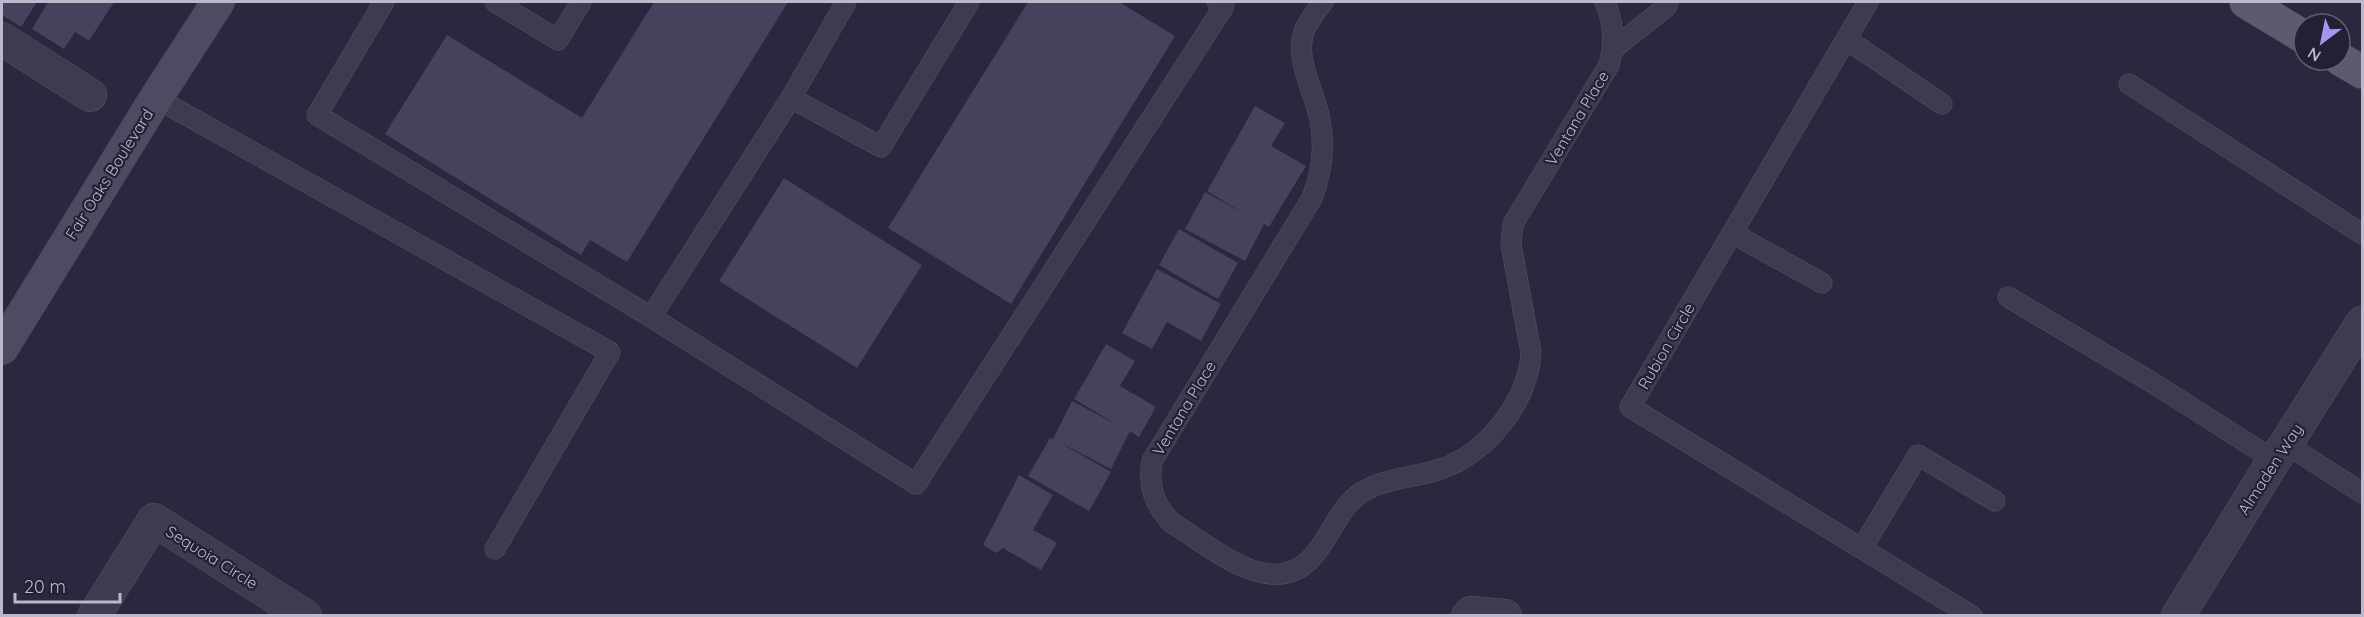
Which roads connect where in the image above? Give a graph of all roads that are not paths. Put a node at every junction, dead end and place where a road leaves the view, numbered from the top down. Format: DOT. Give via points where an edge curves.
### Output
graph roads {
  1 [pos="218,2"];
  2 [pos="384,2"];
  3 [pos="495,2"];
  4 [pos="582,2"];
  5 [pos="846,2"];
  6 [pos="969,2"];
  7 [pos="1323,2"];
  8 [pos="1605,2"];
  9 [pos="1668,2"];
  10 [pos="1868,2"];
  11 [pos="2246,2"];
  12 [pos="1224,3"];
  13 [pos="2292,30"];
  14 [pos="2,39"];
  15 [pos="1846,39"];
  16 [pos="1613,49"];
  17 [pos="2129,84"];
  18 [pos="90,95"];
  19 [pos="156,98"];
  20 [pos="791,98"];
  21 [pos="1942,104"];
  22 [pos="1732,233"];
  23 [pos="2362,234"];
  24 [pos="1822,283"];
  25 [pos="2008,297"];
  26 [pos="651,317"];
  27 [pos="2362,323"];
  28 [pos="2,348"];
  29 [pos="2280,452"];
  30 [pos="2362,493"];
  31 [pos="1995,501"];
  32 [pos="1862,548"];
  33 [pos="495,549"];
  34 [pos="93,615"];
  35 [pos="304,615"];
  36 [pos="1468,615"];
  37 [pos="1505,615"];
  38 [pos="1972,615"];
  39 [pos="2178,615"];
  1 -- 19 [label="main road, Fair Oaks Boulevard"];
  2 -- 26 [label="lane" via="317,115"];
  3 -- 4 [label="lane" via="558,40"];
  5 -- 20 [label="lane"];
  6 -- 20 [label="lane" via="881,147"];
  7 -- 16 [label="lane, Ventana Place" via="1305,30 1302,47 1323,146 1316,189 1152,461 1149,476 1162,513 1172,522 1244,568 1262,574 1285,573 1306,564 1352,501 1371,488 1442,468 1470,454 1491,436 1519,397 1530,369 1531,353 1511,244 1513,224 1609,65"];
  8 -- 16 [label="lane, Ventana Place" via="1613,23"];
  9 -- 16 [label="lane"];
  10 -- 15 [label="lane, Rubion Circle"];
  11 -- 13 [label="main road"];
  12 -- 26 [label="lane" via="916,484"];
  14 -- 18 [label="street"];
  15 -- 21 [label="lane"];
  15 -- 22 [label="lane, Rubion Circle"];
  17 -- 23 [label="lane"];
  19 -- 28 [label="main road, Fair Oaks Boulevard"];
  19 -- 33 [label="lane" via="610,352"];
  20 -- 26 [label="lane"];
  22 -- 24 [label="lane"];
  22 -- 32 [label="lane, Rubion Circle" via="1630,407"];
  25 -- 29 [label="lane"];
  27 -- 29 [label="street, Almaden Way"];
  29 -- 30 [label="lane"];
  29 -- 39 [label="street, Almaden Way"];
  31 -- 32 [label="lane" via="1918,455"];
  32 -- 38 [label="lane, Rubion Circle"];
  34 -- 35 [label="street, Sequoia Circle" via="154,520"];
  36 -- 37 [label="street"];
}
